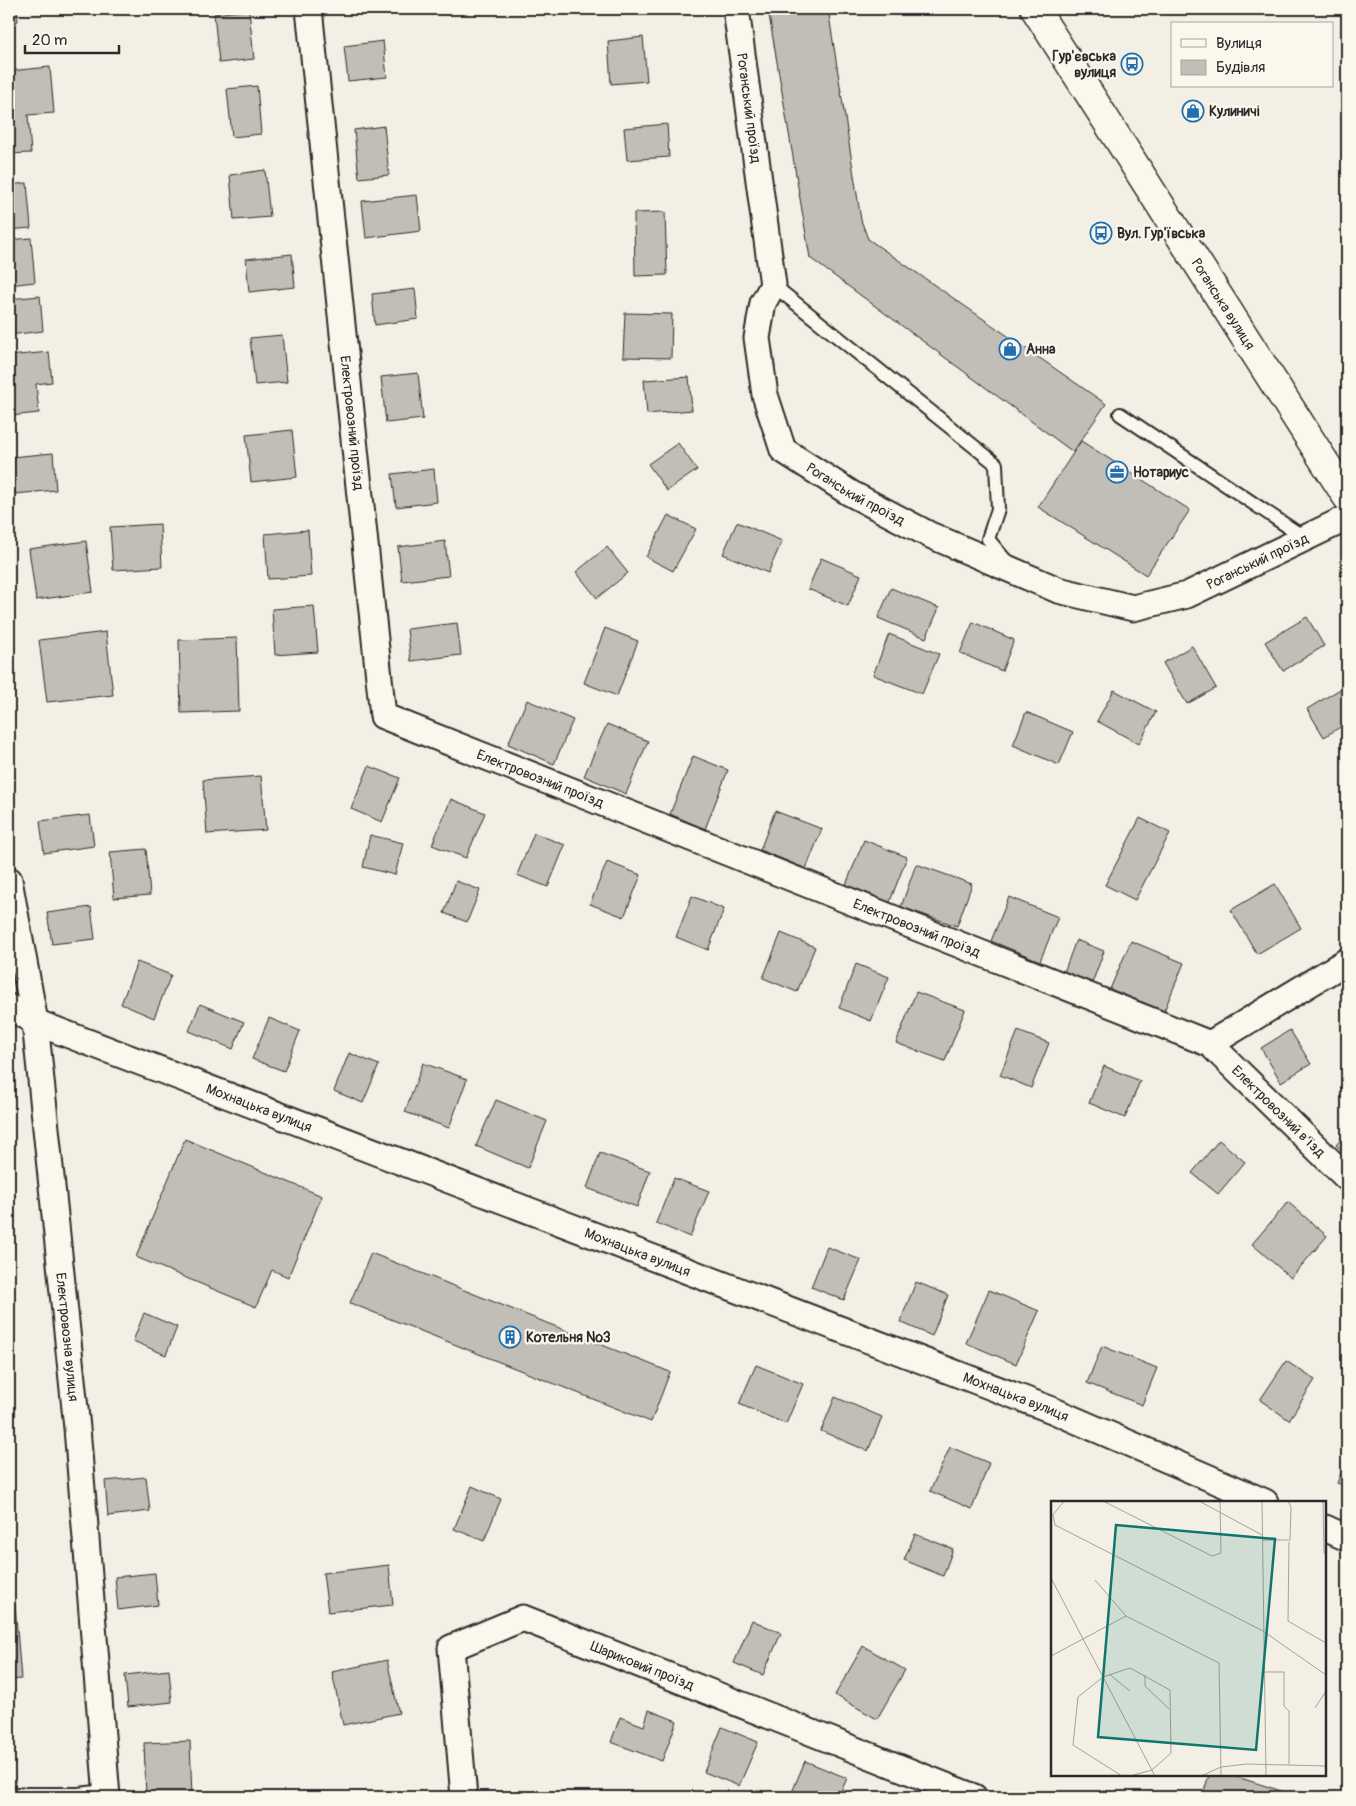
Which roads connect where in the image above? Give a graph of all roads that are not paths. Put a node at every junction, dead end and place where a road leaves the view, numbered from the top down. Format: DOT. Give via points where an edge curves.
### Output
graph roads {
  1 [pos="309,9"];
  2 [pos="736,9"];
  3 [pos="1034,9"];
  4 [pos="773,285"];
  5 [pos="1120,414"];
  6 [pos="1347,497"];
  7 [pos="1347,518"];
  8 [pos="1305,538"];
  9 [pos="1014,571"];
  10 [pos="9,880"];
  11 [pos="1347,961"];
  12 [pos="9,1007"];
  13 [pos="35,1022"];
  14 [pos="1210,1044"];
  15 [pos="1347,1178"];
  16 [pos="1264,1501"];
  17 [pos="1326,1528"];
  18 [pos="1347,1538"];
  19 [pos="9,1794"];
  20 [pos="107,1794"];
  21 [pos="464,1797"];
  22 [pos="974,1797"];
  1 -- 14 [label="street, Електровозний проїзд" via="383,716"];
  2 -- 4 [label="street, Роганський проїзд"];
  3 -- 6 [label="main road, Роганська вулиця"];
  4 -- 9 [label="lane" via="996,464 998,509 988,539"];
  4 -- 9 [label="street, Роганський проїзд" via="763,303 757,338 765,395 782,450 850,494 930,535"];
  5 -- 8 [label="lane"];
  7 -- 8 [label="street, Роганський проїзд"];
  8 -- 9 [label="street, Роганський проїзд" via="1187,595 1133,608 1058,590"];
  10 -- 13 [label="street, Електровозна вулиця"];
  11 -- 14 [label="street"];
  12 -- 13 [label="street, Мохнацька вулиця"];
  13 -- 16 [label="street, Мохнацька вулиця" via="1052,1410"];
  13 -- 20 [label="street, Електровозна вулиця" via="77,1428"];
  14 -- 15 [label="street, Електровозний в’їзд"];
  17 -- 18 [label="street"];
  19 -- 20 [label="lane"];
  21 -- 22 [label="street, Шариковий проїзд" via="451,1648 523,1618"];
}
